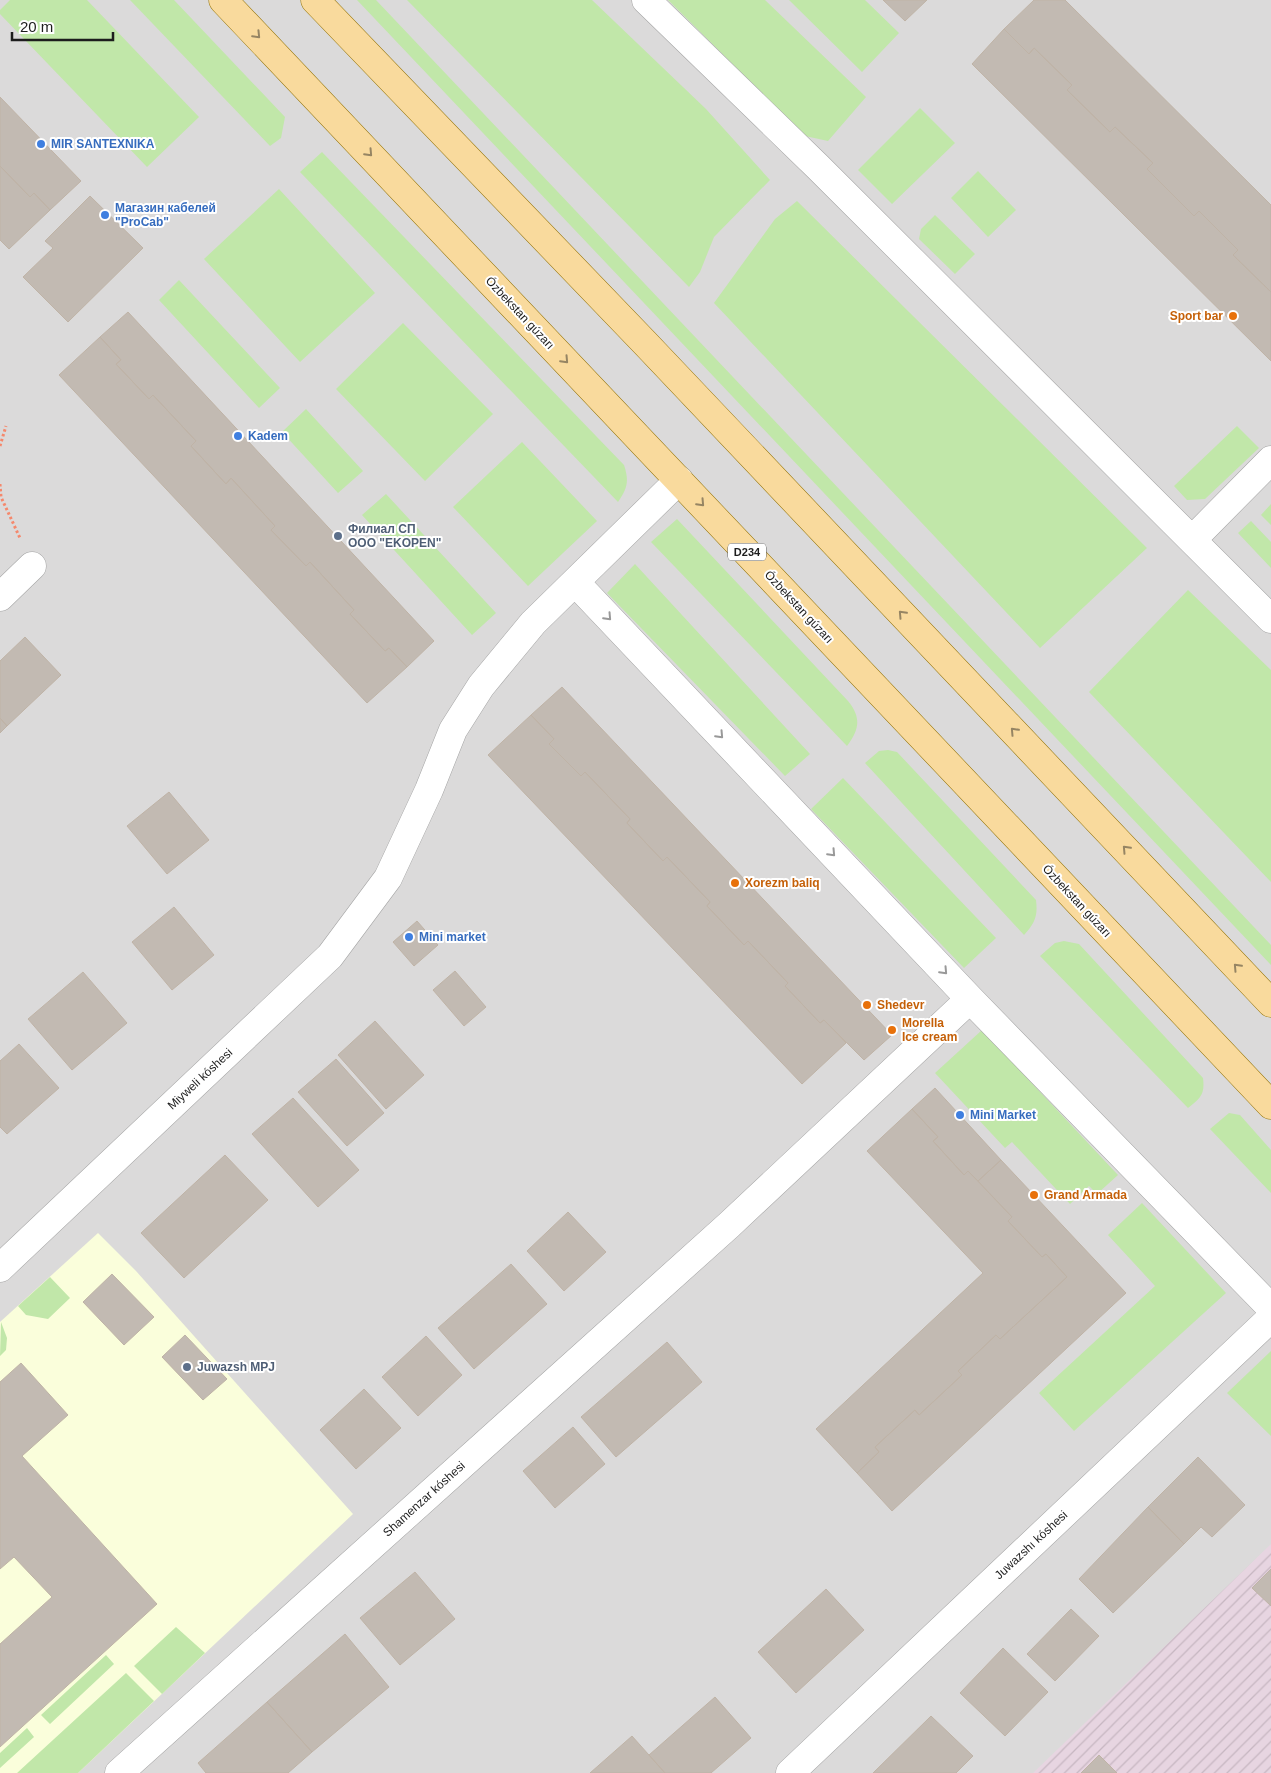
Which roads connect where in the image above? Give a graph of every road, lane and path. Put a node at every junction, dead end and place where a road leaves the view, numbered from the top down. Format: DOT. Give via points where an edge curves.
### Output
graph roads {
  1 [pos="223,0"];
  2 [pos="315,0"];
  3 [pos="646,0"];
  4 [pos="6,426"];
  5 [pos="0,446"];
  6 [pos="1271,460"];
  7 [pos="679,480"];
  8 [pos="0,484"];
  9 [pos="1192,540"];
  10 [pos="32,566"];
  11 [pos="575,582"];
  12 [pos="0,597"];
  13 [pos="1271,619"];
  14 [pos="970,999"];
  15 [pos="1271,1003"];
  16 [pos="1271,1105"];
  17 [pos="0,1268"];
  18 [pos="1271,1308"];
  19 [pos="1271,1318"];
  20 [pos="118,1773"];
  21 [pos="790,1773"];
  1 -- 7 [label="main road, Ózbekstan gúzarı / D234, one-way"];
  15 -- 2 [label="main road, one-way"];
  3 -- 9 [label="street"];
  4 -- 5 [label="path"];
  6 -- 9 [label="street"];
  7 -- 11 [label="street, Miyweli kóshesi"];
  7 -- 16 [label="main road, Ózbekstan gúzarı / D234, one-way"];
  8 -- 10 [label="path" via="1,497"];
  9 -- 13 [label="street"];
  10 -- 12 [label="street"];
  11 -- 14 [label="street, one-way"];
  11 -- 17 [label="street, Miyweli kóshesi" via="533,623 481,686 453,730 388,878 330,956"];
  14 -- 18 [label="street"];
  14 -- 20 [label="street, Shamenzar kóshesi" via="729,1225"];
  19 -- 21 [label="street, Juwazshı kóshesi"];
}
